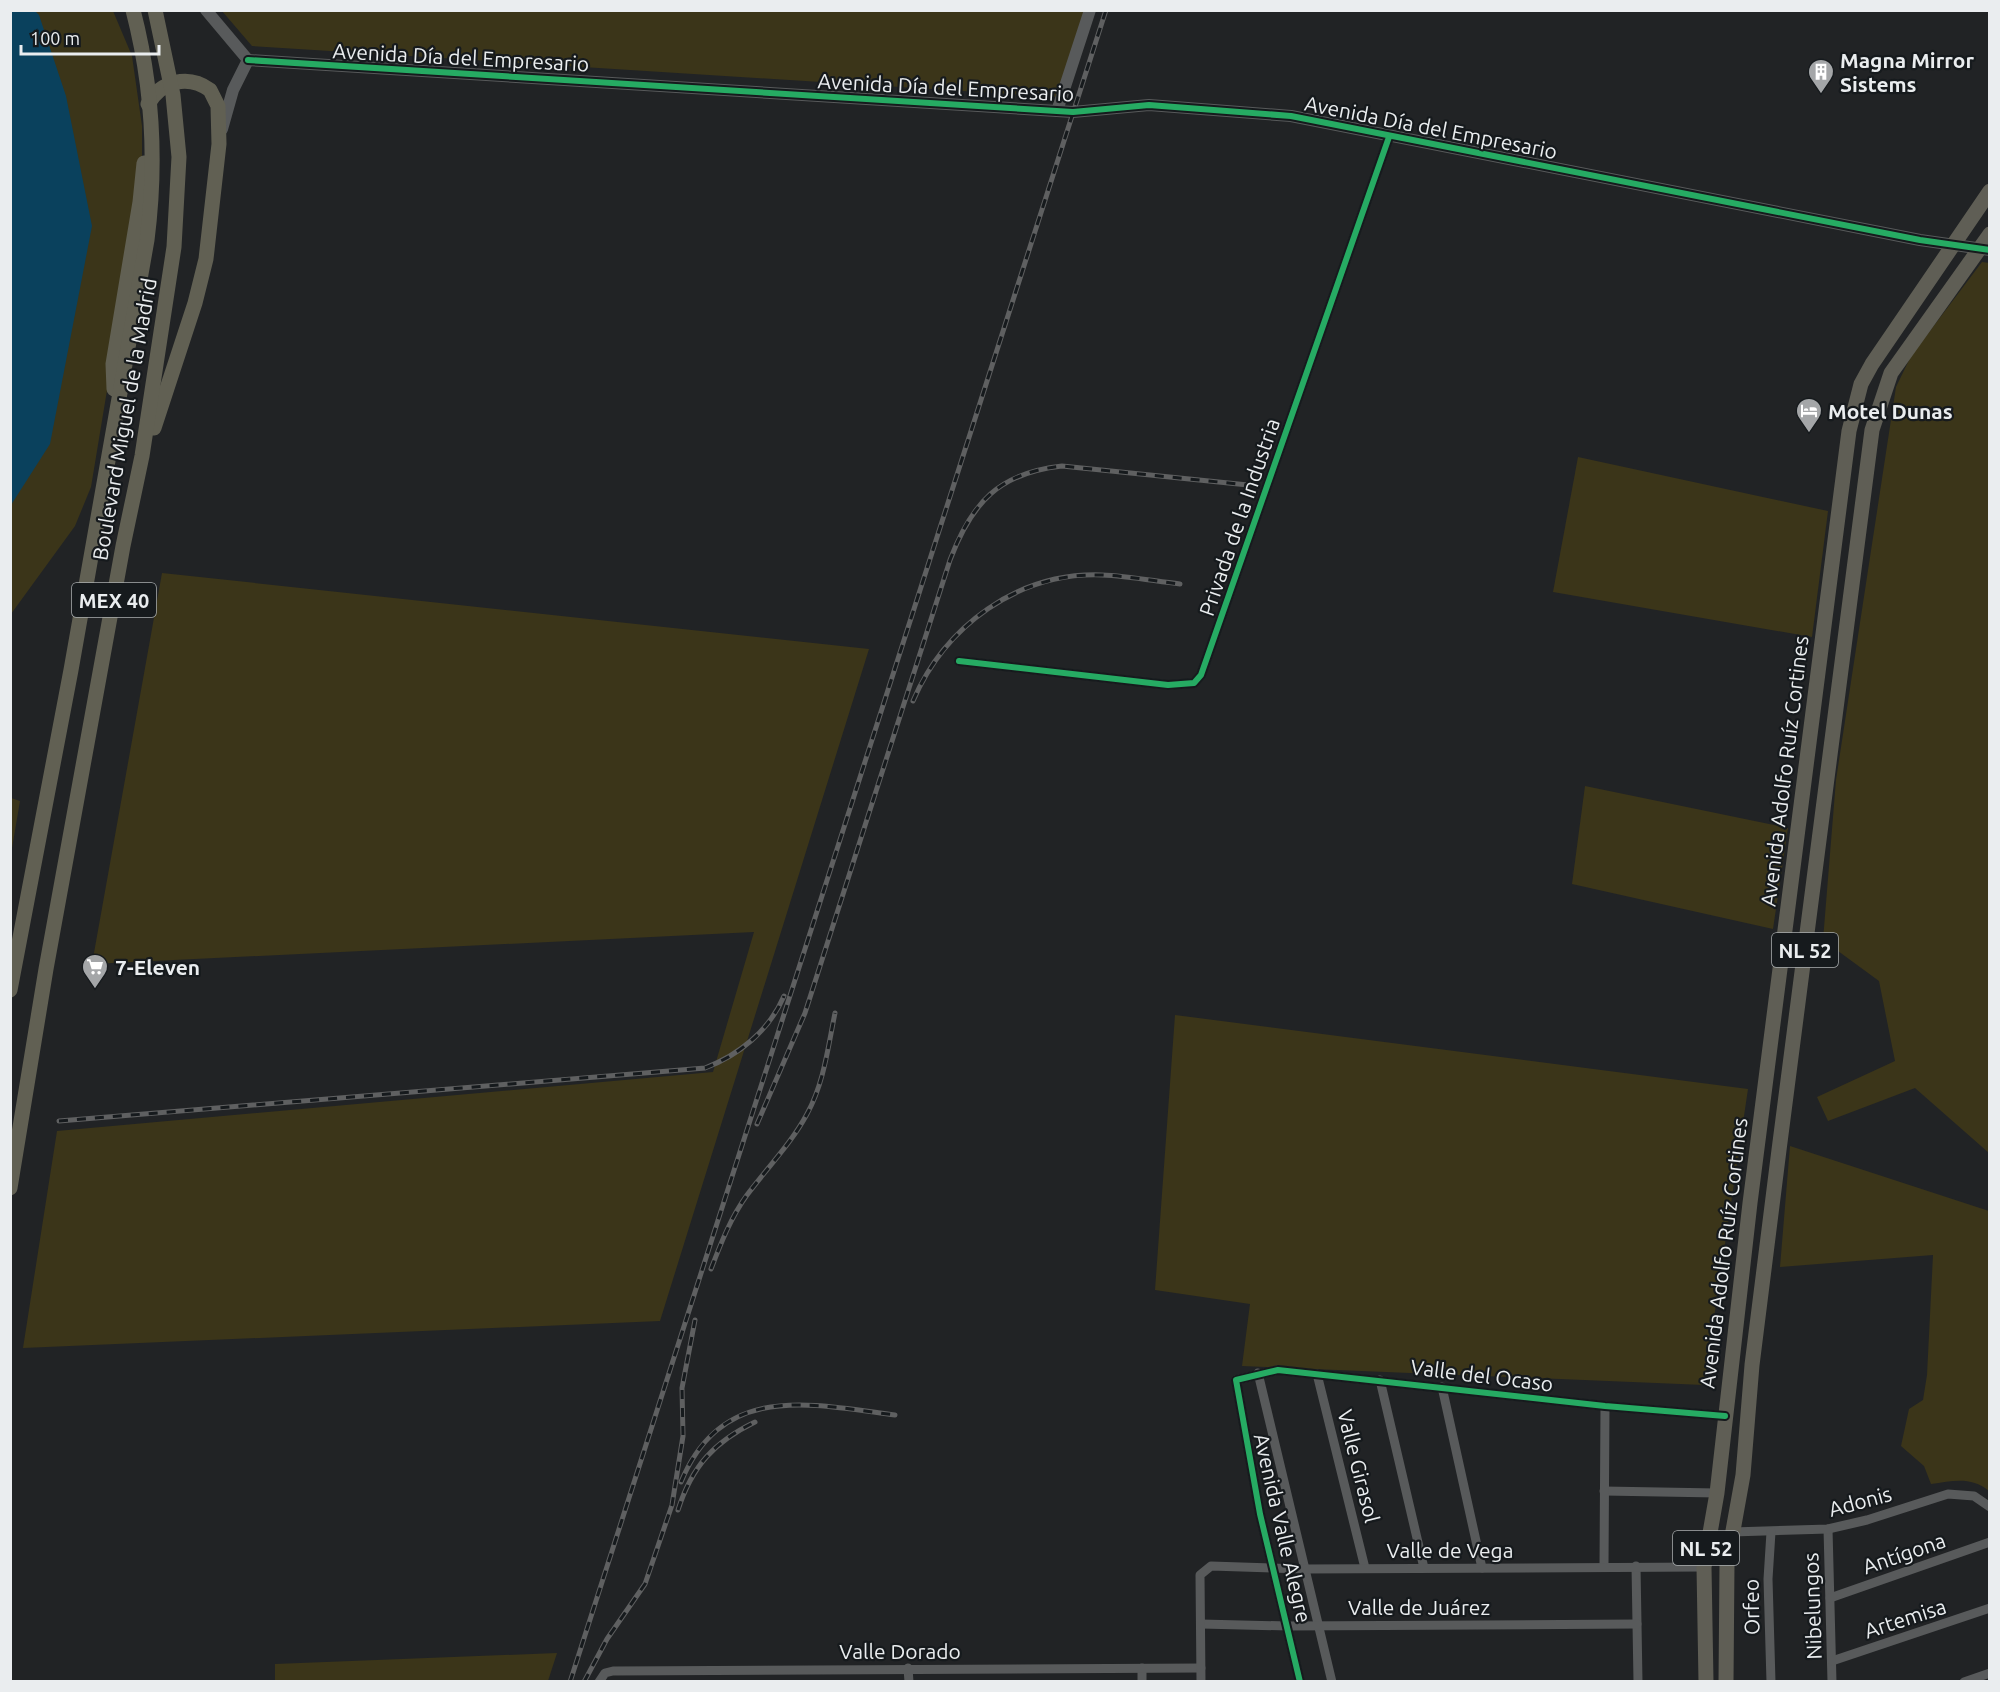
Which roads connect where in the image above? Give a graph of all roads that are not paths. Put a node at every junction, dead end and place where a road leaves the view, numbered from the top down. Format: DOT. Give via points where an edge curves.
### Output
graph roads {
  1 [pos="133,10"];
  2 [pos="155,10"];
  3 [pos="206,10"];
  4 [pos="1090,10"];
  5 [pos="248,60"];
  6 [pos="1057,111"];
  7 [pos="1389,137"];
  8 [pos="219,144"];
  9 [pos="1989,191"];
  10 [pos="1989,234"];
  11 [pos="1953,246"];
  12 [pos="1984,249"];
  13 [pos="118,400"];
  14 [pos="142,456"];
  15 [pos="959,661"];
  16 [pos="10,990"];
  17 [pos="10,1188"];
  18 [pos="1258,1373"];
  19 [pos="1317,1374"];
  20 [pos="1236,1380"];
  21 [pos="1380,1380"];
  22 [pos="1442,1387"];
  23 [pos="1605,1406"];
  24 [pos="1725,1416"];
  25 [pos="1604,1491"];
  26 [pos="1717,1493"];
  27 [pos="1989,1507"];
  28 [pos="1828,1529"];
  29 [pos="1732,1532"];
  30 [pos="1771,1532"];
  31 [pos="1989,1542"];
  32 [pos="1604,1566"];
  33 [pos="1636,1566"];
  34 [pos="1704,1567"];
  35 [pos="1273,1568"];
  36 [pos="1365,1568"];
  37 [pos="1424,1568"];
  38 [pos="1482,1568"];
  39 [pos="1305,1569"];
  40 [pos="1830,1598"];
  41 [pos="1989,1608"];
  42 [pos="1201,1624"];
  43 [pos="1637,1624"];
  44 [pos="1288,1626"];
  45 [pos="1318,1626"];
  46 [pos="1832,1661"];
  47 [pos="909,1668"];
  48 [pos="1142,1668"];
  49 [pos="1201,1668"];
  50 [pos="683,1670"];
  51 [pos="1989,1672"];
  52 [pos="600,1679"];
  53 [pos="683,1682"];
  54 [pos="909,1682"];
  55 [pos="1142,1682"];
  56 [pos="1201,1682"];
  57 [pos="1300,1682"];
  58 [pos="1332,1682"];
  59 [pos="1638,1682"];
  60 [pos="1706,1682"];
  61 [pos="1726,1682"];
  62 [pos="1771,1682"];
  63 [pos="1832,1682"];
  64 [pos="1964,1682"];
  1 -- 13 [label="highway, Boulevard Miguel de la Madrid / MEX 40" via="149,83 153,196"];
  2 -- 14 [label="highway, Boulevard Miguel de la Madrid / MEX 40" via="173,94 178,196 174,247"];
  3 -- 5 [label="street"];
  4 -- 6 [label="street"];
  5 -- 6 [label="street, Avenida Día del Empresario"];
  5 -- 8 [label="street" via="233,90"];
  6 -- 7 [label="street, Avenida Día del Empresario" via="1149,105 1248,112 1291,116"];
  7 -- 11 [label="street, Avenida Día del Empresario"];
  7 -- 15 [label="street, Privada de la Industria" via="1202,675 1194,682 1168,685"];
  8 -- 13 [label="highway" via="218,106 213,92 193,82 171,83 152,97 145,114 140,202 113,364"];
  8 -- 14 [label="highway" via="200,289"];
  9 -- 11 [label="main road, Avenida Adolfo Ruíz Cortines"];
  10 -- 12 [label="main road, Avenida Adolfo Ruíz Cortines"];
  11 -- 12 [label="street, Avenida Día del Empresario"];
  11 -- 24 [label="main road, Avenida Adolfo Ruíz Cortines / NL 52" via="1872,364 1858,390 1849,431"];
  12 -- 29 [label="main road, Avenida Adolfo Ruíz Cortines / NL 52" via="1891,373 1872,430 1752,1365 1743,1475"];
  13 -- 16 [label="highway, Boulevard Miguel de la Madrid / MEX 40"];
  14 -- 17 [label="highway, Boulevard Miguel de la Madrid / MEX 40" via="50,946"];
  18 -- 19 [label="street, Valle del Ocaso" via="1278,1370"];
  18 -- 20 [label="street, Valle del Ocaso"];
  18 -- 39 [label="street, Avenida Valle Alegre"];
  19 -- 21 [label="street, Valle del Ocaso"];
  19 -- 36 [label="street, Valle Girasol"];
  20 -- 35 [label="street, Avenida Valle Alegre"];
  21 -- 22 [label="street, Valle del Ocaso"];
  21 -- 37 [label="street"];
  22 -- 23 [label="street, Valle del Ocaso"];
  22 -- 38 [label="street"];
  23 -- 24 [label="street, Valle del Ocaso"];
  23 -- 25 [label="street"];
  24 -- 26 [label="main road, Avenida Adolfo Ruíz Cortines / NL 52"];
  25 -- 26 [label="street"];
  25 -- 32 [label="street"];
  26 -- 34 [label="main road, Avenida Adolfo Ruíz Cortines / NL 52"];
  27 -- 28 [label="street, Adonis" via="1974,1496 1948,1494"];
  28 -- 30 [label="street, Adonis"];
  28 -- 40 [label="street, Nibelungos"];
  29 -- 30 [label="street, Adonis"];
  29 -- 61 [label="main road, Avenida Adolfo Ruíz Cortines / NL 52" via="1725,1606"];
  30 -- 62 [label="street, Orfeo"];
  31 -- 40 [label="street, Antígona"];
  32 -- 33 [label="street, Valle de Vega"];
  32 -- 38 [label="street, Valle de Vega"];
  33 -- 34 [label="street, Valle de Vega"];
  33 -- 43 [label="street"];
  34 -- 60 [label="main road, Avenida Adolfo Ruíz Cortines / NL 52"];
  35 -- 39 [label="street, Valle de Vega"];
  35 -- 42 [label="street, Valle de Vega" via="1211,1566 1200,1575"];
  35 -- 44 [label="street, Avenida Valle Alegre"];
  36 -- 37 [label="street, Valle de Vega"];
  36 -- 39 [label="street, Valle de Vega"];
  37 -- 38 [label="street, Valle de Vega"];
  39 -- 45 [label="street, Avenida Valle Alegre"];
  40 -- 46 [label="street, Nibelungos"];
  41 -- 46 [label="street, Artemisa"];
  42 -- 44 [label="street, Valle de Juárez"];
  42 -- 49 [label="street"];
  43 -- 45 [label="street, Valle de Juárez"];
  43 -- 59 [label="street"];
  44 -- 45 [label="street, Valle de Juárez"];
  44 -- 57 [label="street, Avenida Valle Alegre"];
  45 -- 58 [label="street, Avenida Valle Alegre"];
  46 -- 63 [label="street, Nibelungos"];
  47 -- 48 [label="street, Valle Dorado"];
  47 -- 50 [label="street, Valle Dorado"];
  47 -- 54 [label="street"];
  48 -- 49 [label="street, Valle Dorado"];
  48 -- 55 [label="street"];
  49 -- 56 [label="street"];
  50 -- 52 [label="street, Valle Dorado" via="613,1671"];
  50 -- 53 [label="street"];
  51 -- 64 [label="street"];
}
